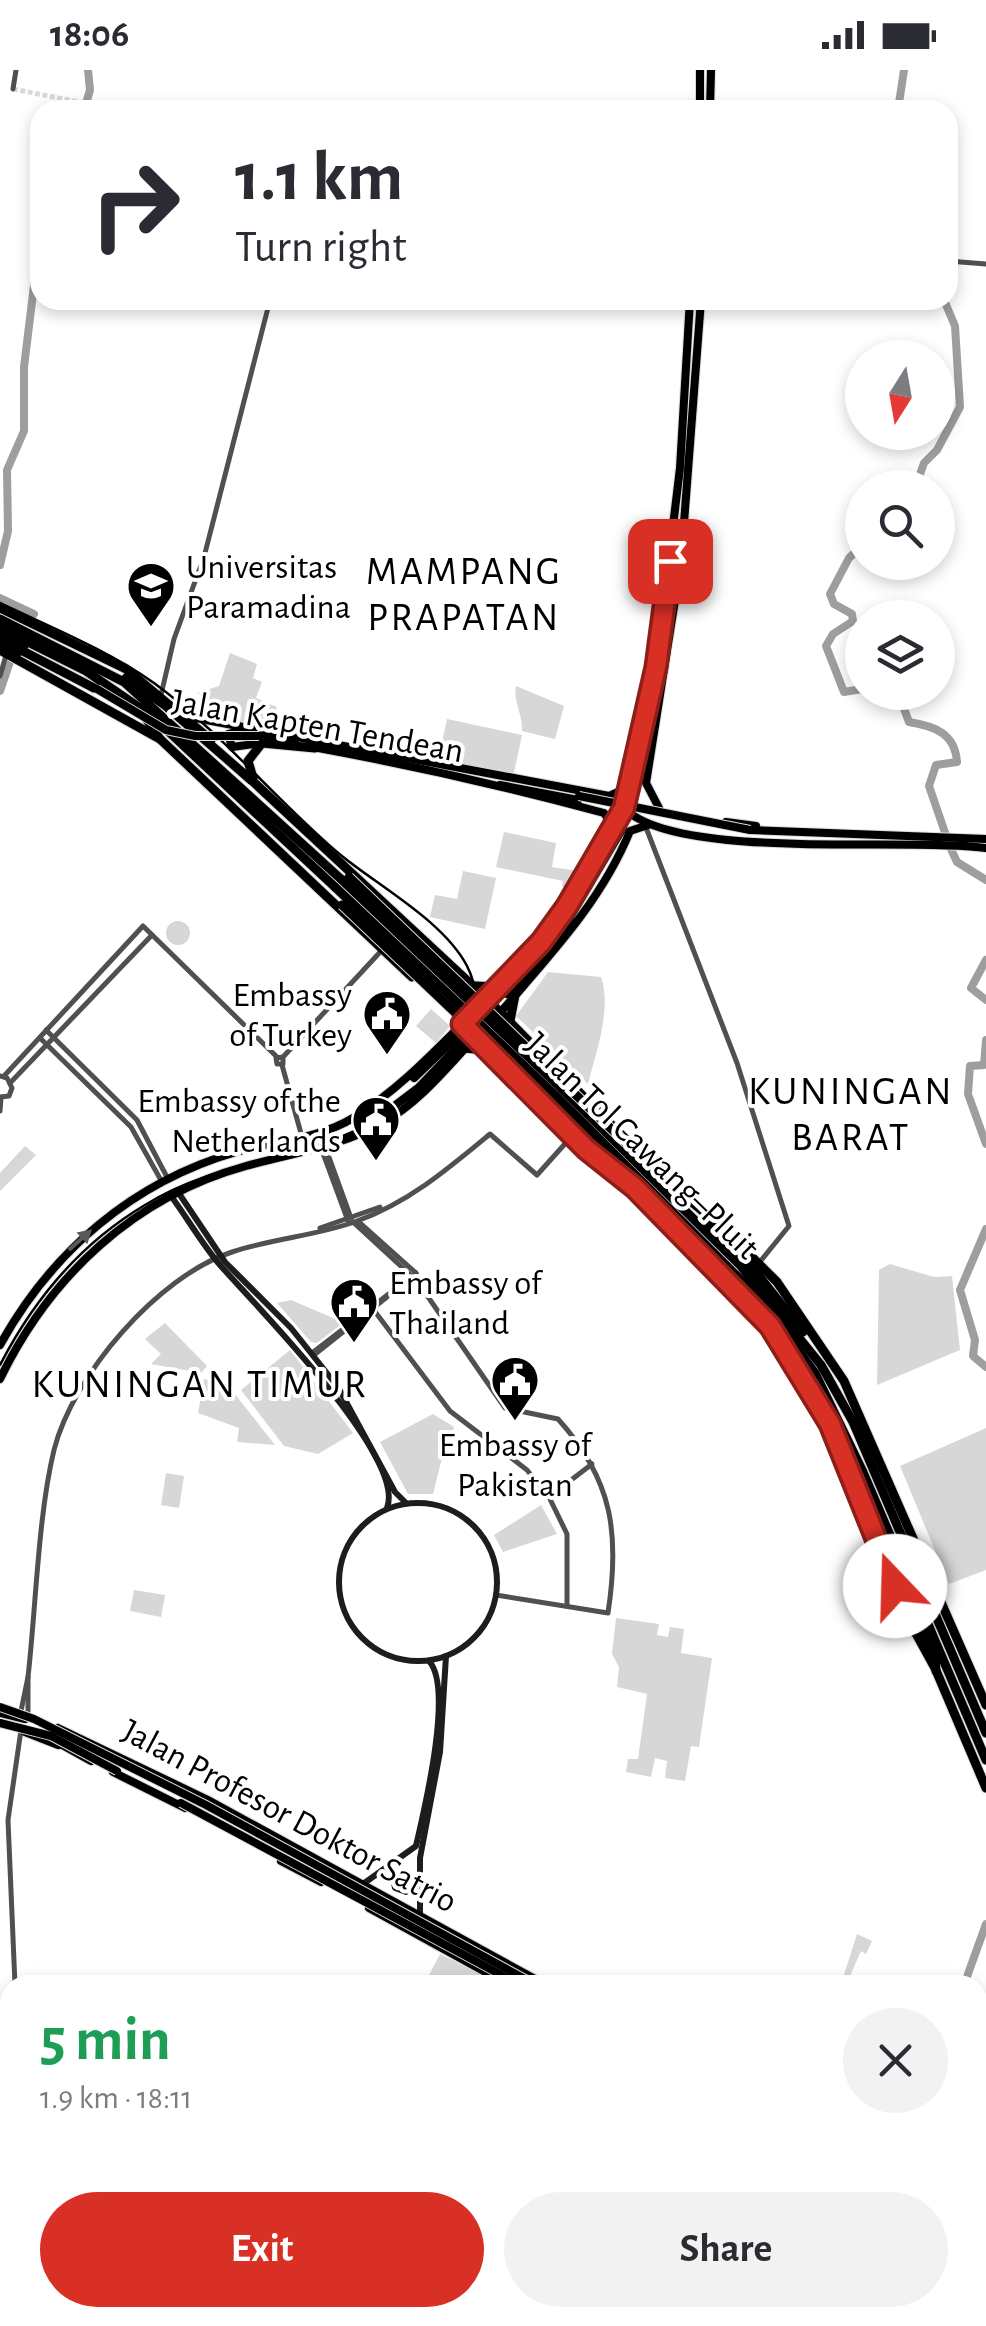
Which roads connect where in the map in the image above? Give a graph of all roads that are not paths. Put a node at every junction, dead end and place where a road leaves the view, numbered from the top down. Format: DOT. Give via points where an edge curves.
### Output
graph roads {
  1 [pos="16,70"];
  2 [pos="700,70"];
  3 [pos="711,70"];
  4 [pos="13,89"];
  5 [pos="700,100"];
  6 [pos="710,100"];
  7 [pos="958,262"];
  8 [pos="986,264"];
  9 [pos="267,310"];
  10 [pos="689,310"];
  11 [pos="700,310"];
  12 [pos="0,608"];
  13 [pos="0,619"];
  14 [pos="0,628"];
  15 [pos="1,644"];
  16 [pos="660,669"];
  17 [pos="110,672"];
  18 [pos="0,676"];
  19 [pos="96,689"];
  20 [pos="161,696"];
  21 [pos="185,716"];
  22 [pos="253,729"];
  23 [pos="160,739"];
  24 [pos="262,743"];
  25 [pos="315,748"];
  26 [pos="484,778"];
  27 [pos="254,783"];
  28 [pos="646,784"];
  29 [pos="631,789"];
  30 [pos="621,803"];
  31 [pos="657,808"];
  32 [pos="604,814"];
  33 [pos="648,825"];
  34 [pos="620,827"];
  35 [pos="796,831"];
  36 [pos="750,832"];
  37 [pos="986,837"];
  38 [pos="814,842"];
  39 [pos="954,843"];
  40 [pos="986,848"];
  41 [pos="328,854"];
  42 [pos="342,881"];
  43 [pos="322,890"];
  44 [pos="152,935"];
  45 [pos="430,945"];
  46 [pos="382,950"];
  47 [pos="402,968"];
  48 [pos="473,986"];
  49 [pos="505,992"];
  50 [pos="487,999"];
  51 [pos="501,1012"];
  52 [pos="510,1021"];
  53 [pos="491,1022"];
  54 [pos="46,1030"];
  55 [pos="53,1036"];
  56 [pos="464,1037"];
  57 [pos="40,1038"];
  58 [pos="46,1044"];
  59 [pos="544,1055"];
  60 [pos="281,1060"];
  61 [pos="561,1071"];
  62 [pos="1,1075"];
  63 [pos="516,1079"];
  64 [pos="10,1083"];
  65 [pos="548,1094"];
  66 [pos="1,1098"];
  67 [pos="0,1110"];
  68 [pos="302,1136"];
  69 [pos="572,1136"];
  70 [pos="323,1147"];
  71 [pos="655,1169"];
  72 [pos="165,1180"];
  73 [pos="635,1188"];
  74 [pos="174,1194"];
  75 [pos="704,1216"];
  76 [pos="352,1221"];
  77 [pos="218,1258"];
  78 [pos="759,1263"];
  79 [pos="414,1277"];
  80 [pos="38,1285"];
  81 [pos="52,1295"];
  82 [pos="371,1307"];
  83 [pos="0,1344"];
  84 [pos="313,1354"];
  85 [pos="822,1365"];
  86 [pos="0,1379"];
  87 [pos="592,1464"];
  88 [pos="549,1497"];
  89 [pos="407,1504"];
  90 [pos="878,1507"];
  91 [pos="387,1509"];
  92 [pos="496,1594"];
  93 [pos="567,1606"];
  94 [pos="447,1655"];
  95 [pos="428,1660"];
  96 [pos="936,1671"];
  97 [pos="986,1705"];
  98 [pos="24,1713"];
  99 [pos="0,1715"];
  100 [pos="21,1730"];
  101 [pos="68,1731"];
  102 [pos="986,1733"];
  103 [pos="63,1747"];
  104 [pos="986,1760"];
  105 [pos="986,1788"];
  106 [pos="256,1826"];
  107 [pos="246,1842"];
  108 [pos="392,1868"];
  109 [pos="362,1884"];
  110 [pos="420,1884"];
  111 [pos="420,1914"];
  112 [pos="15,1975"];
  113 [pos="492,1975"];
  114 [pos="504,1975"];
  115 [pos="523,1975"];
  116 [pos="525,1975"];
  1 -- 4 [label="street"];
  2 -- 5 [label="main road"];
  3 -- 6 [label="main road"];
  7 -- 8 [label="street"];
  9 -- 20 [label="street"];
  10 -- 16 [label="main road"];
  11 -- 16 [label="main road" via="690,481"];
  12 -- 20 [label="highway" via="126,669"];
  13 -- 17 [label="highway, Jalan Tol Cawang–Pluit"];
  14 -- 42 [label="highway, Jalan Tol Cawang–Pluit" via="86,670 154,716"];
  15 -- 18 [label="street"];
  15 -- 19 [label="highway"];
  15 -- 23 [label="highway"];
  15 -- 23 [label="highway" via="117,696"];
  16 -- 28 [label="main road"];
  16 -- 29 [label="main road"];
  17 -- 27 [label="highway" via="149,692"];
  17 -- 42 [label="highway, Jalan Tol Cawang–Pluit"];
  19 -- 25 [label="main road, Jalan Kapten Tendean, bridge" via="166,730"];
  20 -- 21 [label="highway"];
  21 -- 22 [label="main road, Jalan Kapten Tendean"];
  21 -- 27 [label="highway"];
  22 -- 24 [label="main road" via="230,732 229,743 238,749"];
  22 -- 26 [label="main road, Jalan Kapten Tendean"];
  23 -- 43 [label="highway"];
  24 -- 25 [label="highway"];
  24 -- 27 [label="highway" via="248,760"];
  25 -- 26 [label="main road, Jalan Kapten Tendean"];
  26 -- 30 [label="main road, Jalan Kapten Tendean"];
  26 -- 32 [label="main road, Jalan Kapten Tendean" via="510,793"];
  26 -- 36 [label="main road, Jalan Kapten Tendean, bridge"];
  27 -- 41 [label="highway"];
  28 -- 29 [label="main road" via="638,797"];
  28 -- 31 [label="main road"];
  29 -- 30 [label="main road"];
  29 -- 30 [label="main road"];
  30 -- 31 [label="main road, Jalan Kapten Tendean"];
  30 -- 32 [label="main road"];
  30 -- 33 [label="main road, Jalan Kapten Tendean"];
  30 -- 34 [label="main road"];
  31 -- 33 [label="main road" via="646,814"];
  31 -- 35 [label="main road, Jalan Kapten Tendean"];
  32 -- 34 [label="main road"];
  33 -- 34 [label="main road"];
  33 -- 38 [label="main road, Jalan Kapten Tendean" via="739,841"];
  33 -- 78 [label="street" via="737,1063 789,1226"];
  34 -- 49 [label="main road"];
  34 -- 49 [label="main road" via="560,927"];
  34 -- 49 [label="main road" via="606,870 569,933"];
  35 -- 36 [label="main road, Jalan Kapten Tendean"];
  35 -- 39 [label="main road, Jalan Kapten Tendean"];
  36 -- 38 [label="main road, Jalan Kapten Tendean"];
  37 -- 39 [label="main road, Jalan Kapten Tendean"];
  38 -- 39 [label="main road, Jalan Kapten Tendean"];
  39 -- 40 [label="main road, Jalan Kapten Tendean"];
  41 -- 42 [label="highway"];
  41 -- 45 [label="highway"];
  42 -- 65 [label="highway, Jalan Tol Cawang–Pluit, bridge"];
  42 -- 71 [label="highway, bridge"];
  43 -- 46 [label="highway"];
  43 -- 65 [label="highway, bridge"];
  44 -- 54 [label="street" via="143,926"];
  44 -- 55 [label="street"];
  44 -- 60 [label="street"];
  45 -- 47 [label="highway" via="422,966"];
  45 -- 48 [label="highway"];
  46 -- 47 [label="highway"];
  46 -- 60 [label="street"];
  47 -- 56 [label="highway"];
  48 -- 49 [label="highway"];
  48 -- 50 [label="highway"];
  49 -- 50 [label="main road"];
  49 -- 51 [label="main road"];
  49 -- 52 [label="highway"];
  50 -- 51 [label="highway"];
  50 -- 56 [label="main road"];
  51 -- 52 [label="highway"];
  51 -- 53 [label="main road"];
  52 -- 59 [label="highway"];
  53 -- 56 [label="main road"];
  53 -- 63 [label="highway" via="510,1051"];
  54 -- 55 [label="street"];
  54 -- 57 [label="street"];
  55 -- 58 [label="street"];
  55 -- 72 [label="street" via="138,1120"];
  56 -- 63 [label="highway"];
  56 -- 68 [label="main road" via="357,1116"];
  56 -- 70 [label="main road" via="401,1111"];
  57 -- 58 [label="street"];
  57 -- 62 [label="street"];
  58 -- 64 [label="street"];
  58 -- 72 [label="street" via="132,1127"];
  59 -- 61 [label="highway"];
  59 -- 63 [label="highway" via="522,1056"];
  60 -- 68 [label="street"];
  61 -- 65 [label="highway" via="537,1072 532,1080"];
  61 -- 71 [label="highway"];
  62 -- 64 [label="street"];
  63 -- 65 [label="highway"];
  64 -- 66 [label="street" via="10,1094"];
  65 -- 69 [label="highway"];
  65 -- 73 [label="highway"];
  65 -- 85 [label="highway, Jalan Tol Cawang–Pluit" via="740,1265"];
  65 -- 90 [label="highway, Jalan Tol Cawang–Pluit" via="734,1271 792,1340 815,1373"];
  66 -- 67 [label="street"];
  68 -- 72 [label="main road" via="238,1151"];
  69 -- 73 [label="highway"];
  69 -- 76 [label="street" via="536,1175 490,1134 405,1197"];
  70 -- 74 [label="main road" via="235,1169"];
  70 -- 76 [label="street"];
  71 -- 75 [label="highway"];
  80 -- 72 [label="main road, one-way" via="82,1238"];
  73 -- 96 [label="highway" via="790,1354 847,1460 907,1617"];
  74 -- 77 [label="main road"];
  74 -- 81 [label="main road" via="113,1232"];
  75 -- 78 [label="highway"];
  75 -- 85 [label="highway" via="792,1315"];
  76 -- 77 [label="street"];
  76 -- 79 [label="street"];
  77 -- 84 [label="main road"];
  77 -- 91 [label="main road" via="332,1392 384,1482"];
  77 -- 98 [label="street" via="126,1325 61,1429"];
  78 -- 97 [label="highway" via="844,1381"];
  79 -- 82 [label="street"];
  79 -- 87 [label="street" via="504,1408 558,1419"];
  80 -- 81 [label="main road" via="49,1286"];
  80 -- 83 [label="main road"];
  81 -- 86 [label="main road"];
  82 -- 84 [label="street"];
  82 -- 88 [label="street" via="445,1406 527,1470"];
  84 -- 89 [label="main road"];
  85 -- 102 [label="highway, Jalan Tol Cawang–Pluit" via="868,1454"];
  87 -- 88 [label="street"];
  87 -- 93 [label="street" via="616,1542 608,1612"];
  88 -- 93 [label="street" via="568,1534"];
  89 -- 91 [label="main road"];
  89 -- 92 [label="main road" via="434,1505 469,1522 494,1560"];
  90 -- 96 [label="highway"];
  90 -- 104 [label="highway, Jalan Tol Cawang–Pluit"];
  91 -- 95 [label="main road" via="348,1543 339,1594 354,1629 374,1648"];
  92 -- 93 [label="street"];
  92 -- 94 [label="main road" via="478,1633"];
  94 -- 95 [label="main road"];
  94 -- 110 [label="main road"];
  95 -- 108 [label="main road" via="436,1669 438,1712 424,1814 416,1846"];
  96 -- 105 [label="highway"];
  98 -- 99 [label="main road"];
  98 -- 101 [label="main road"];
  99 -- 100 [label="main road"];
  99 -- 101 [label="main road, Jalan Profesor Doktor Satrio"];
  99 -- 103 [label="main road, Jalan Profesor Doktor Satrio"];
  99 -- 114 [label="main road, bridge"];
  99 -- 115 [label="main road, bridge" via="34,1719"];
  100 -- 103 [label="main road"];
  100 -- 112 [label="street" via="8,1820"];
  101 -- 106 [label="main road, Jalan Profesor Doktor Satrio"];
  103 -- 107 [label="main road, Jalan Profesor Doktor Satrio"];
  106 -- 107 [label="main road" via="262,1834 255,1845"];
  106 -- 109 [label="main road, Jalan Profesor Doktor Satrio"];
  107 -- 113 [label="main road, Jalan Profesor Doktor Satrio"];
  108 -- 109 [label="main road"];
  108 -- 110 [label="main road" via="390,1878 400,1891"];
  109 -- 111 [label="main road, Jalan Profesor Doktor Satrio"];
  110 -- 111 [label="main road"];
  111 -- 116 [label="main road, Jalan Profesor Doktor Satrio"];
}
